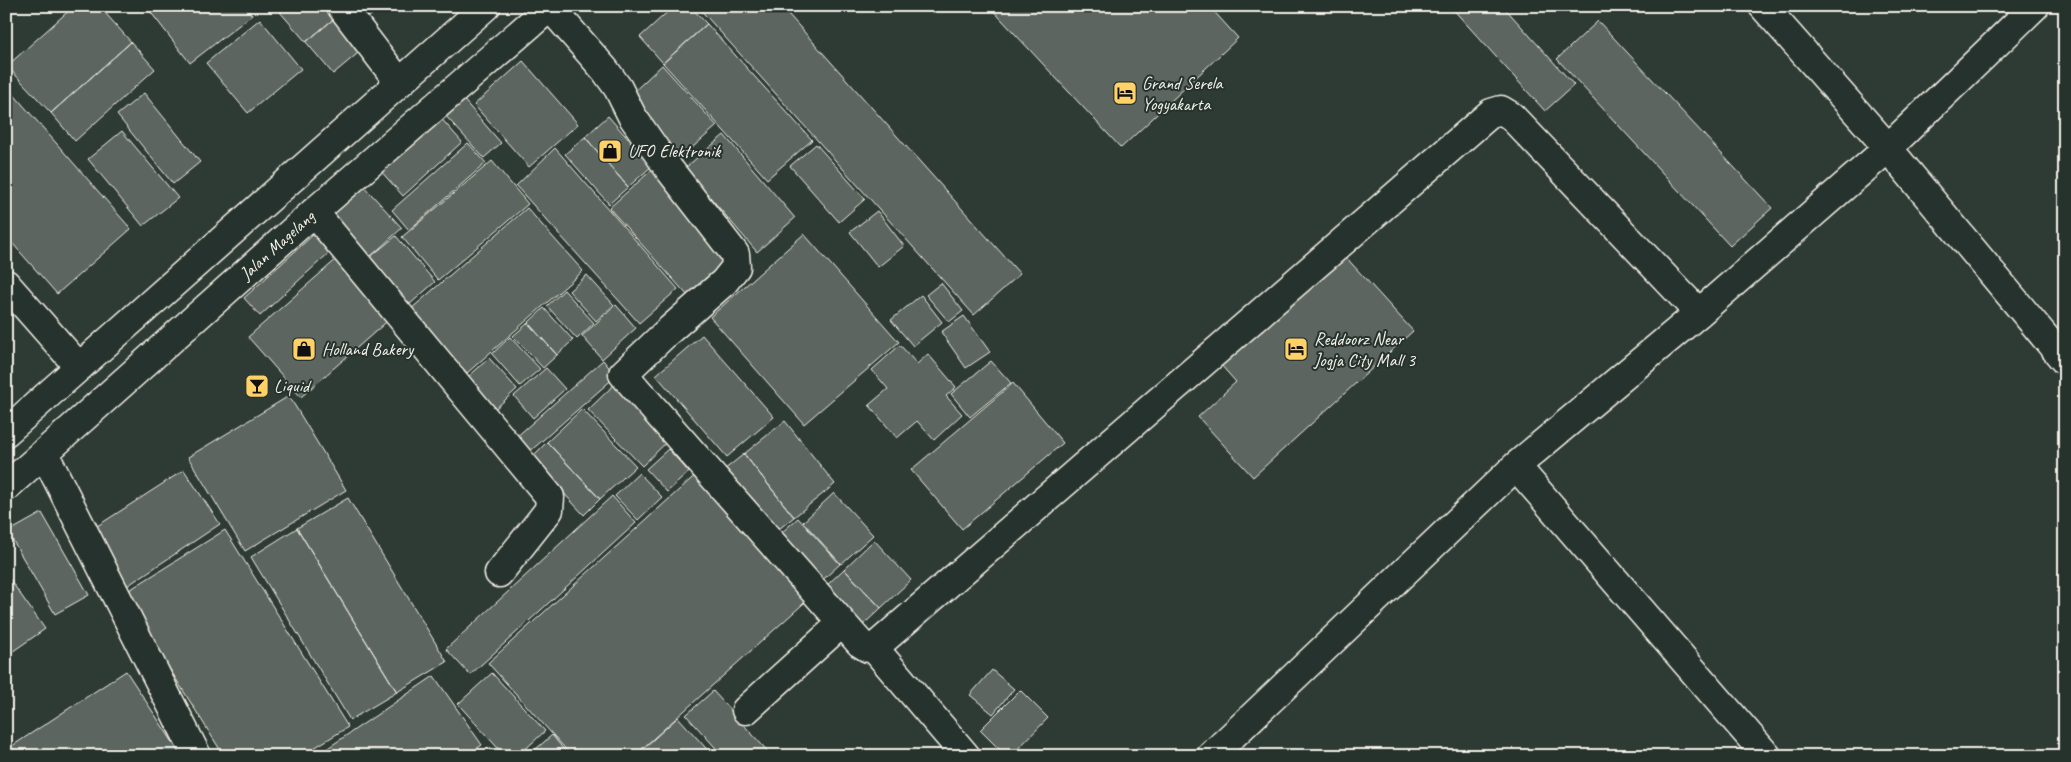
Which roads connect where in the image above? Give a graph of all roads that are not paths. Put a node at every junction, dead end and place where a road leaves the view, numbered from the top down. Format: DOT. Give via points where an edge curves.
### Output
graph roads {
  1 [pos="341,6"];
  2 [pos="486,6"];
  3 [pos="551,6"];
  4 [pos="1762,6"];
  5 [pos="2035,6"];
  6 [pos="399,82"];
  7 [pos="425,115"];
  8 [pos="1887,149"];
  9 [pos="314,212"];
  10 [pos="6,284"];
  11 [pos="1699,313"];
  12 [pos="2065,361"];
  13 [pos="79,368"];
  14 [pos="6,432"];
  15 [pos="44,454"];
  16 [pos="1516,466"];
  17 [pos="6,488"];
  18 [pos="500,573"];
  19 [pos="842,623"];
  20 [pos="874,648"];
  21 [pos="746,710"];
  22 [pos="197,756"];
  23 [pos="966,756"];
  24 [pos="1211,756"];
  25 [pos="1767,756"];
  1 -- 6 [label="street"];
  2 -- 6 [label="street"];
  3 -- 7 [label="street, Jalan Magelang"];
  3 -- 19 [label="street" via="605,70 669,170 734,254 736,267 724,282 623,374"];
  4 -- 8 [label="street"];
  5 -- 8 [label="street"];
  6 -- 7 [label="street"];
  6 -- 13 [label="street"];
  7 -- 9 [label="street, Jalan Magelang"];
  8 -- 11 [label="street"];
  8 -- 12 [label="street"];
  9 -- 15 [label="street, Jalan Magelang"];
  9 -- 18 [label="street" via="550,498 549,510"];
  10 -- 13 [label="street"];
  11 -- 16 [label="street"];
  11 -- 20 [label="street" via="1511,116 1501,110 1491,113"];
  13 -- 14 [label="street"];
  15 -- 17 [label="street, Jalan Magelang"];
  15 -- 22 [label="street"];
  16 -- 24 [label="street"];
  16 -- 25 [label="street"];
  19 -- 20 [label="street" via="860,643"];
  19 -- 21 [label="street"];
  20 -- 23 [label="street"];
}
